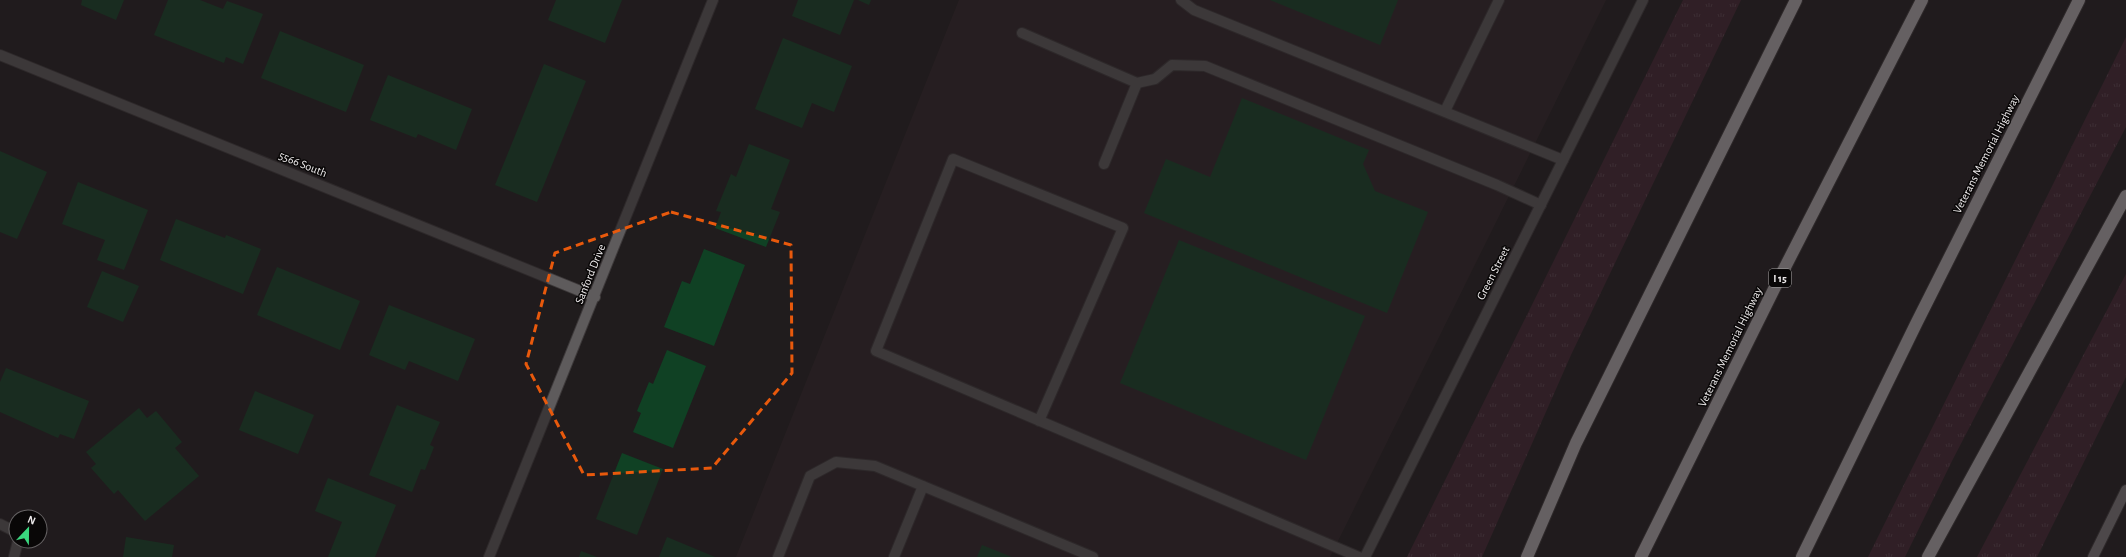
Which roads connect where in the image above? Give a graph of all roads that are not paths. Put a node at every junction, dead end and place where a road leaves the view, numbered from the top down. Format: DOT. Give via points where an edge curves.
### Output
graph roads {
  1 [pos="713,0"];
  2 [pos="1181,0"];
  3 [pos="1499,0"];
  4 [pos="1643,0"];
  5 [pos="1796,0"];
  6 [pos="1922,0"];
  7 [pos="2079,0"];
  8 [pos="1022,33"];
  9 [pos="0,55"];
  10 [pos="1137,82"];
  11 [pos="1445,111"];
  12 [pos="1563,160"];
  13 [pos="1104,164"];
  14 [pos="2126,196"];
  15 [pos="1541,206"];
  16 [pos="595,297"];
  17 [pos="1039,421"];
  18 [pos="923,486"];
  19 [pos="2126,490"];
  20 [pos="489,557"];
  21 [pos="778,557"];
  22 [pos="894,557"];
  23 [pos="1093,557"];
  24 [pos="1359,557"];
  25 [pos="1365,557"];
  26 [pos="1527,557"];
  27 [pos="1641,557"];
  28 [pos="1802,557"];
  29 [pos="1928,557"];
  30 [pos="2093,557"];
  1 -- 16 [label="street, Sanford Drive"];
  2 -- 11 [label="street" via="1194,10"];
  3 -- 11 [label="street"];
  4 -- 12 [label="street, Green Street"];
  5 -- 26 [label="highway" via="1576,443"];
  6 -- 27 [label="highway, Veterans Memorial Highway / I 15" via="1777,282"];
  7 -- 28 [label="highway, Veterans Memorial Highway"];
  8 -- 10 [label="street"];
  9 -- 16 [label="street, 5566 South"];
  10 -- 13 [label="street"];
  10 -- 15 [label="street" via="1155,79 1172,65 1204,66 1497,185"];
  11 -- 12 [label="street"];
  12 -- 15 [label="street, Green Street"];
  14 -- 29 [label="highway"];
  15 -- 25 [label="street, Green Street"];
  16 -- 20 [label="street, Sanford Drive"];
  17 -- 17 [label="street" via="876,351 953,159 1122,228"];
  17 -- 24 [label="street"];
  18 -- 21 [label="street" via="876,466 836,462 810,476"];
  18 -- 22 [label="street"];
  18 -- 23 [label="street"];
  19 -- 30 [label="street"];
}
